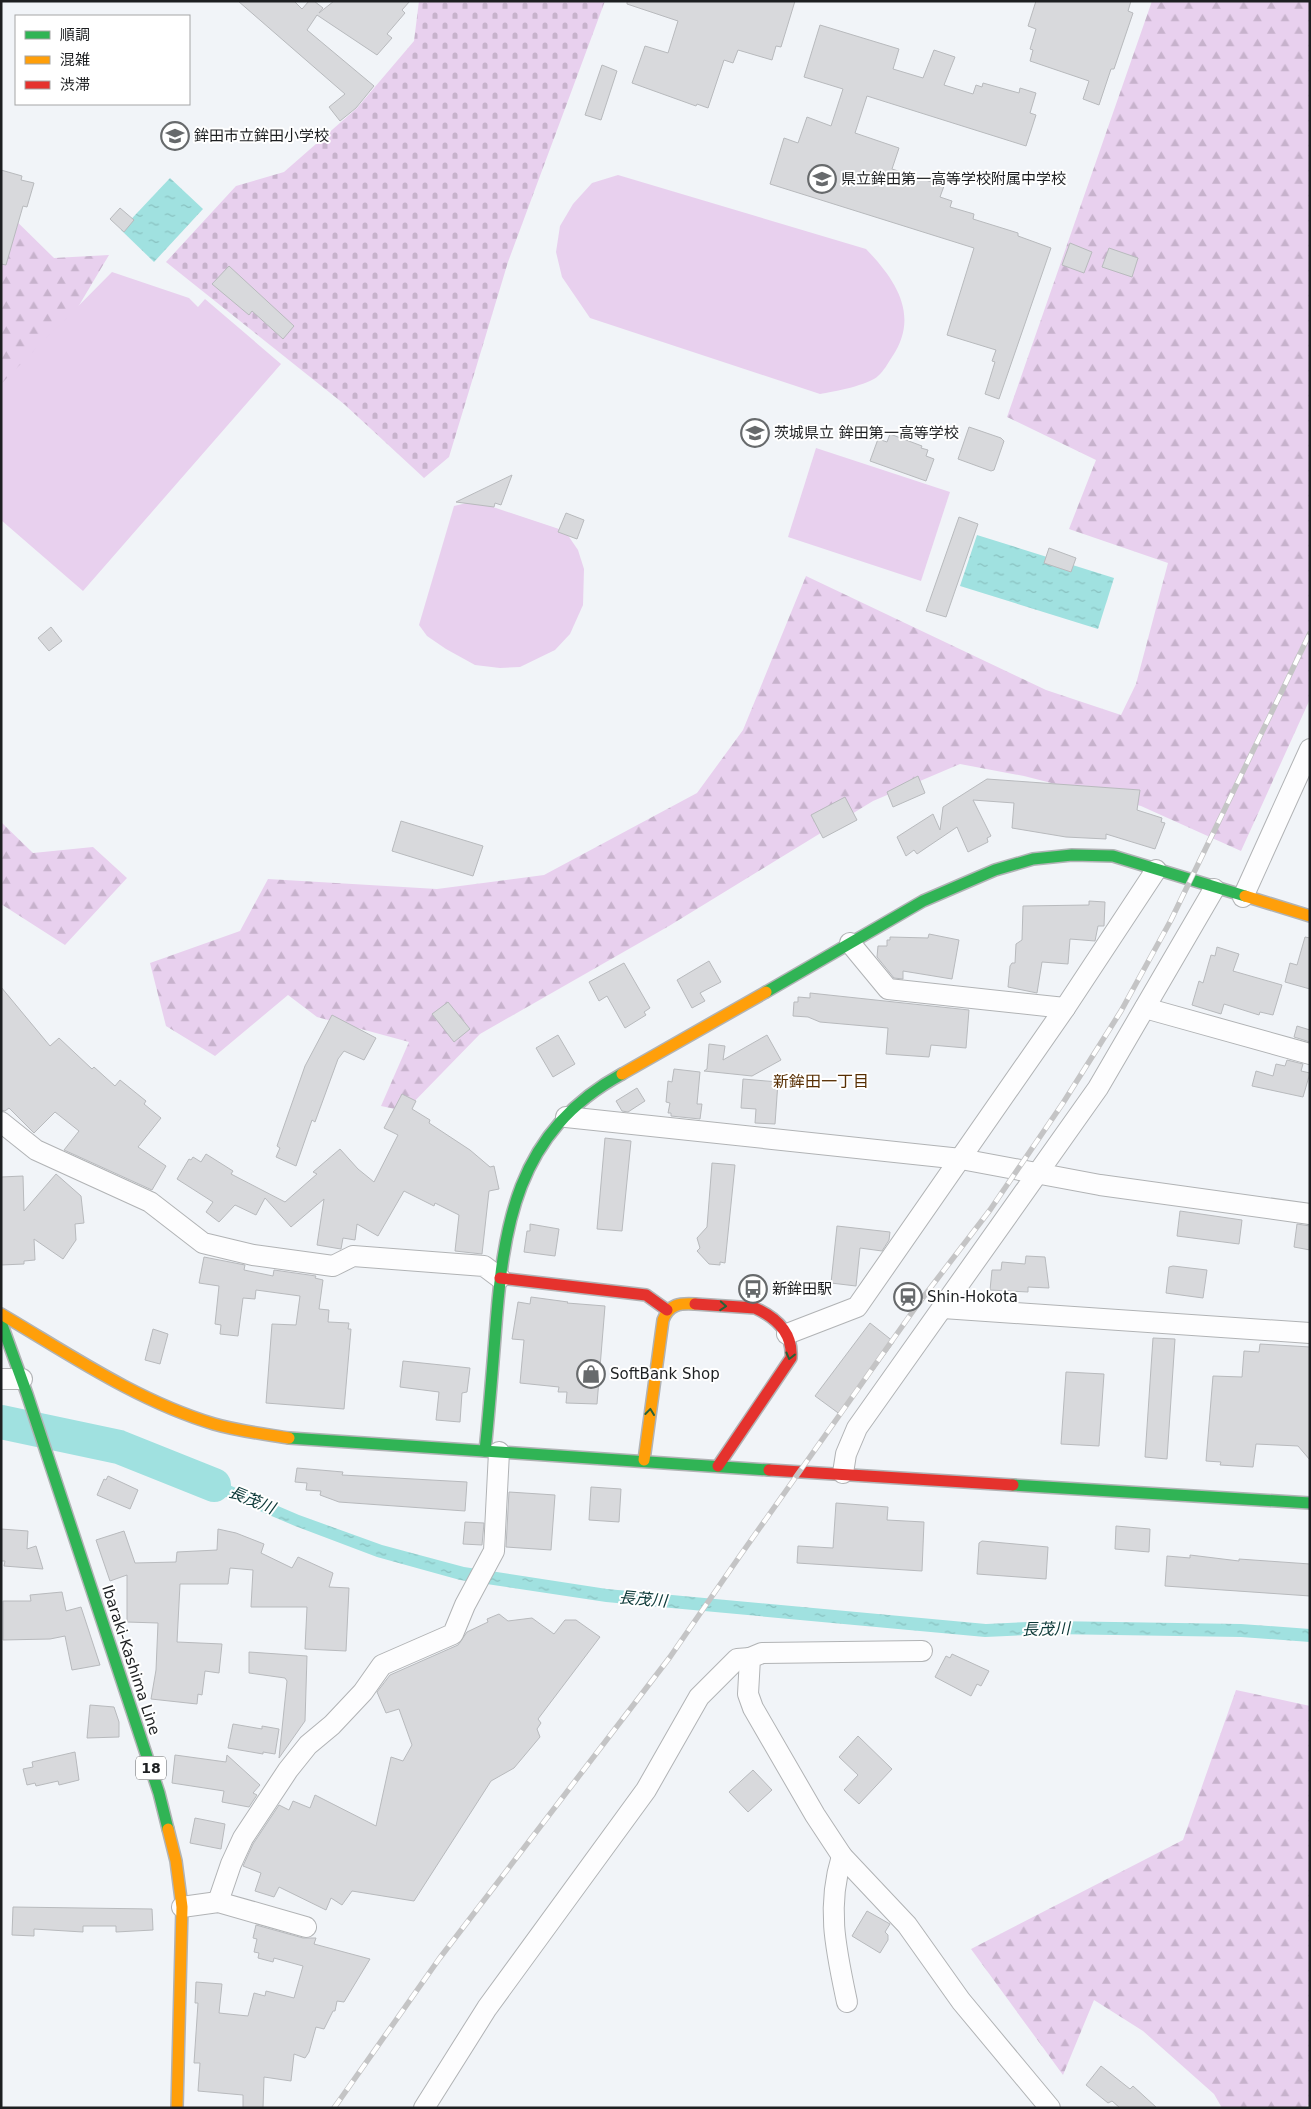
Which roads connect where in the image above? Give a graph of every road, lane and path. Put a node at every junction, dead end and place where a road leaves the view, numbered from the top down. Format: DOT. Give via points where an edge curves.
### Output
graph roads {
  1 [pos="1309,752"];
  2 [pos="1156,870"];
  3 [pos="1214,889"];
  4 [pos="1243,897"];
  5 [pos="1310,916"];
  6 [pos="850,943"];
  7 [pos="1065,1008"];
  8 [pos="1145,1008"];
  9 [pos="1310,1054"];
  10 [pos="566,1117"];
  11 [pos="1,1122"];
  12 [pos="961,1160"];
  13 [pos="1037,1174"];
  14 [pos="1310,1214"];
  15 [pos="500,1278"];
  16 [pos="943,1308"];
  17 [pos="667,1310"];
  18 [pos="1,1314"];
  19 [pos="1,1322"];
  20 [pos="1310,1333"];
  21 [pos="787,1334"];
  22 [pos="1,1380"];
  23 [pos="24,1387"];
  24 [pos="492,1451"];
  25 [pos="644,1460"];
  26 [pos="718,1466"];
  27 [pos="843,1473"];
  28 [pos="1310,1503"];
  29 [pos="922,1651"];
  30 [pos="750,1658"];
  31 [pos="842,1856"];
  32 [pos="218,1902"];
  33 [pos="182,1907"];
  34 [pos="306,1926"];
  35 [pos="847,2002"];
  36 [pos="177,2108"];
  37 [pos="424,2108"];
  38 [pos="1050,2108"];
  1 -- 4 [label="street"];
  2 -- 3 [label="street"];
  2 -- 6 [label="street" via="1113,856 1088,853 1059,854 1014,862 948,887"];
  2 -- 7 [label="street"];
  3 -- 4 [label="street"];
  3 -- 8 [label="street"];
  4 -- 5 [label="street"];
  6 -- 7 [label="street" via="888,989"];
  6 -- 10 [label="street" via="605,1083"];
  7 -- 12 [label="street"];
  8 -- 9 [label="street"];
  8 -- 13 [label="street" via="1098,1088"];
  10 -- 12 [label="street"];
  10 -- 15 [label="street" via="535,1157 522,1182 508,1231"];
  11 -- 15 [label="street" via="36,1150 150,1202 203,1244 333,1266 353,1256 484,1266"];
  12 -- 13 [label="street"];
  12 -- 21 [label="street" via="857,1307"];
  13 -- 14 [label="street"];
  13 -- 16 [label="street"];
  15 -- 17 [label="street" via="646,1295"];
  15 -- 24 [label="street"];
  16 -- 20 [label="street"];
  16 -- 27 [label="street" via="857,1428 850,1442"];
  17 -- 21 [label="street, one-way" via="681,1303 754,1308 775,1318"];
  25 -- 17 [label="street, one-way" via="660,1330"];
  18 -- 24 [label="street" via="171,1408 214,1424 304,1441"];
  19 -- 23 [label="street, Ibaraki-Kashima Line / 18"];
  21 -- 26 [label="street, one-way" via="791,1341 791,1358"];
  22 -- 23 [label="street"];
  23 -- 33 [label="street, Ibaraki-Kashima Line / 18" via="159,1793 176,1861"];
  24 -- 25 [label="street"];
  24 -- 32 [label="street" via="494,1551 453,1634 382,1666 363,1692 308,1745 243,1838"];
  25 -- 26 [label="street"];
  26 -- 27 [label="street"];
  27 -- 28 [label="street"];
  29 -- 30 [label="street" via="762,1653"];
  30 -- 31 [label="street" via="748,1694 753,1708"];
  30 -- 37 [label="street" via="737,1658 699,1697 646,1790 487,2008"];
  31 -- 35 [label="street" via="834,1881 833,1927"];
  31 -- 38 [label="street" via="907,1925 961,2001"];
  32 -- 33 [label="street"];
  32 -- 34 [label="street"];
  33 -- 36 [label="street, Ibaraki-Kashima Line / 18"];
}
